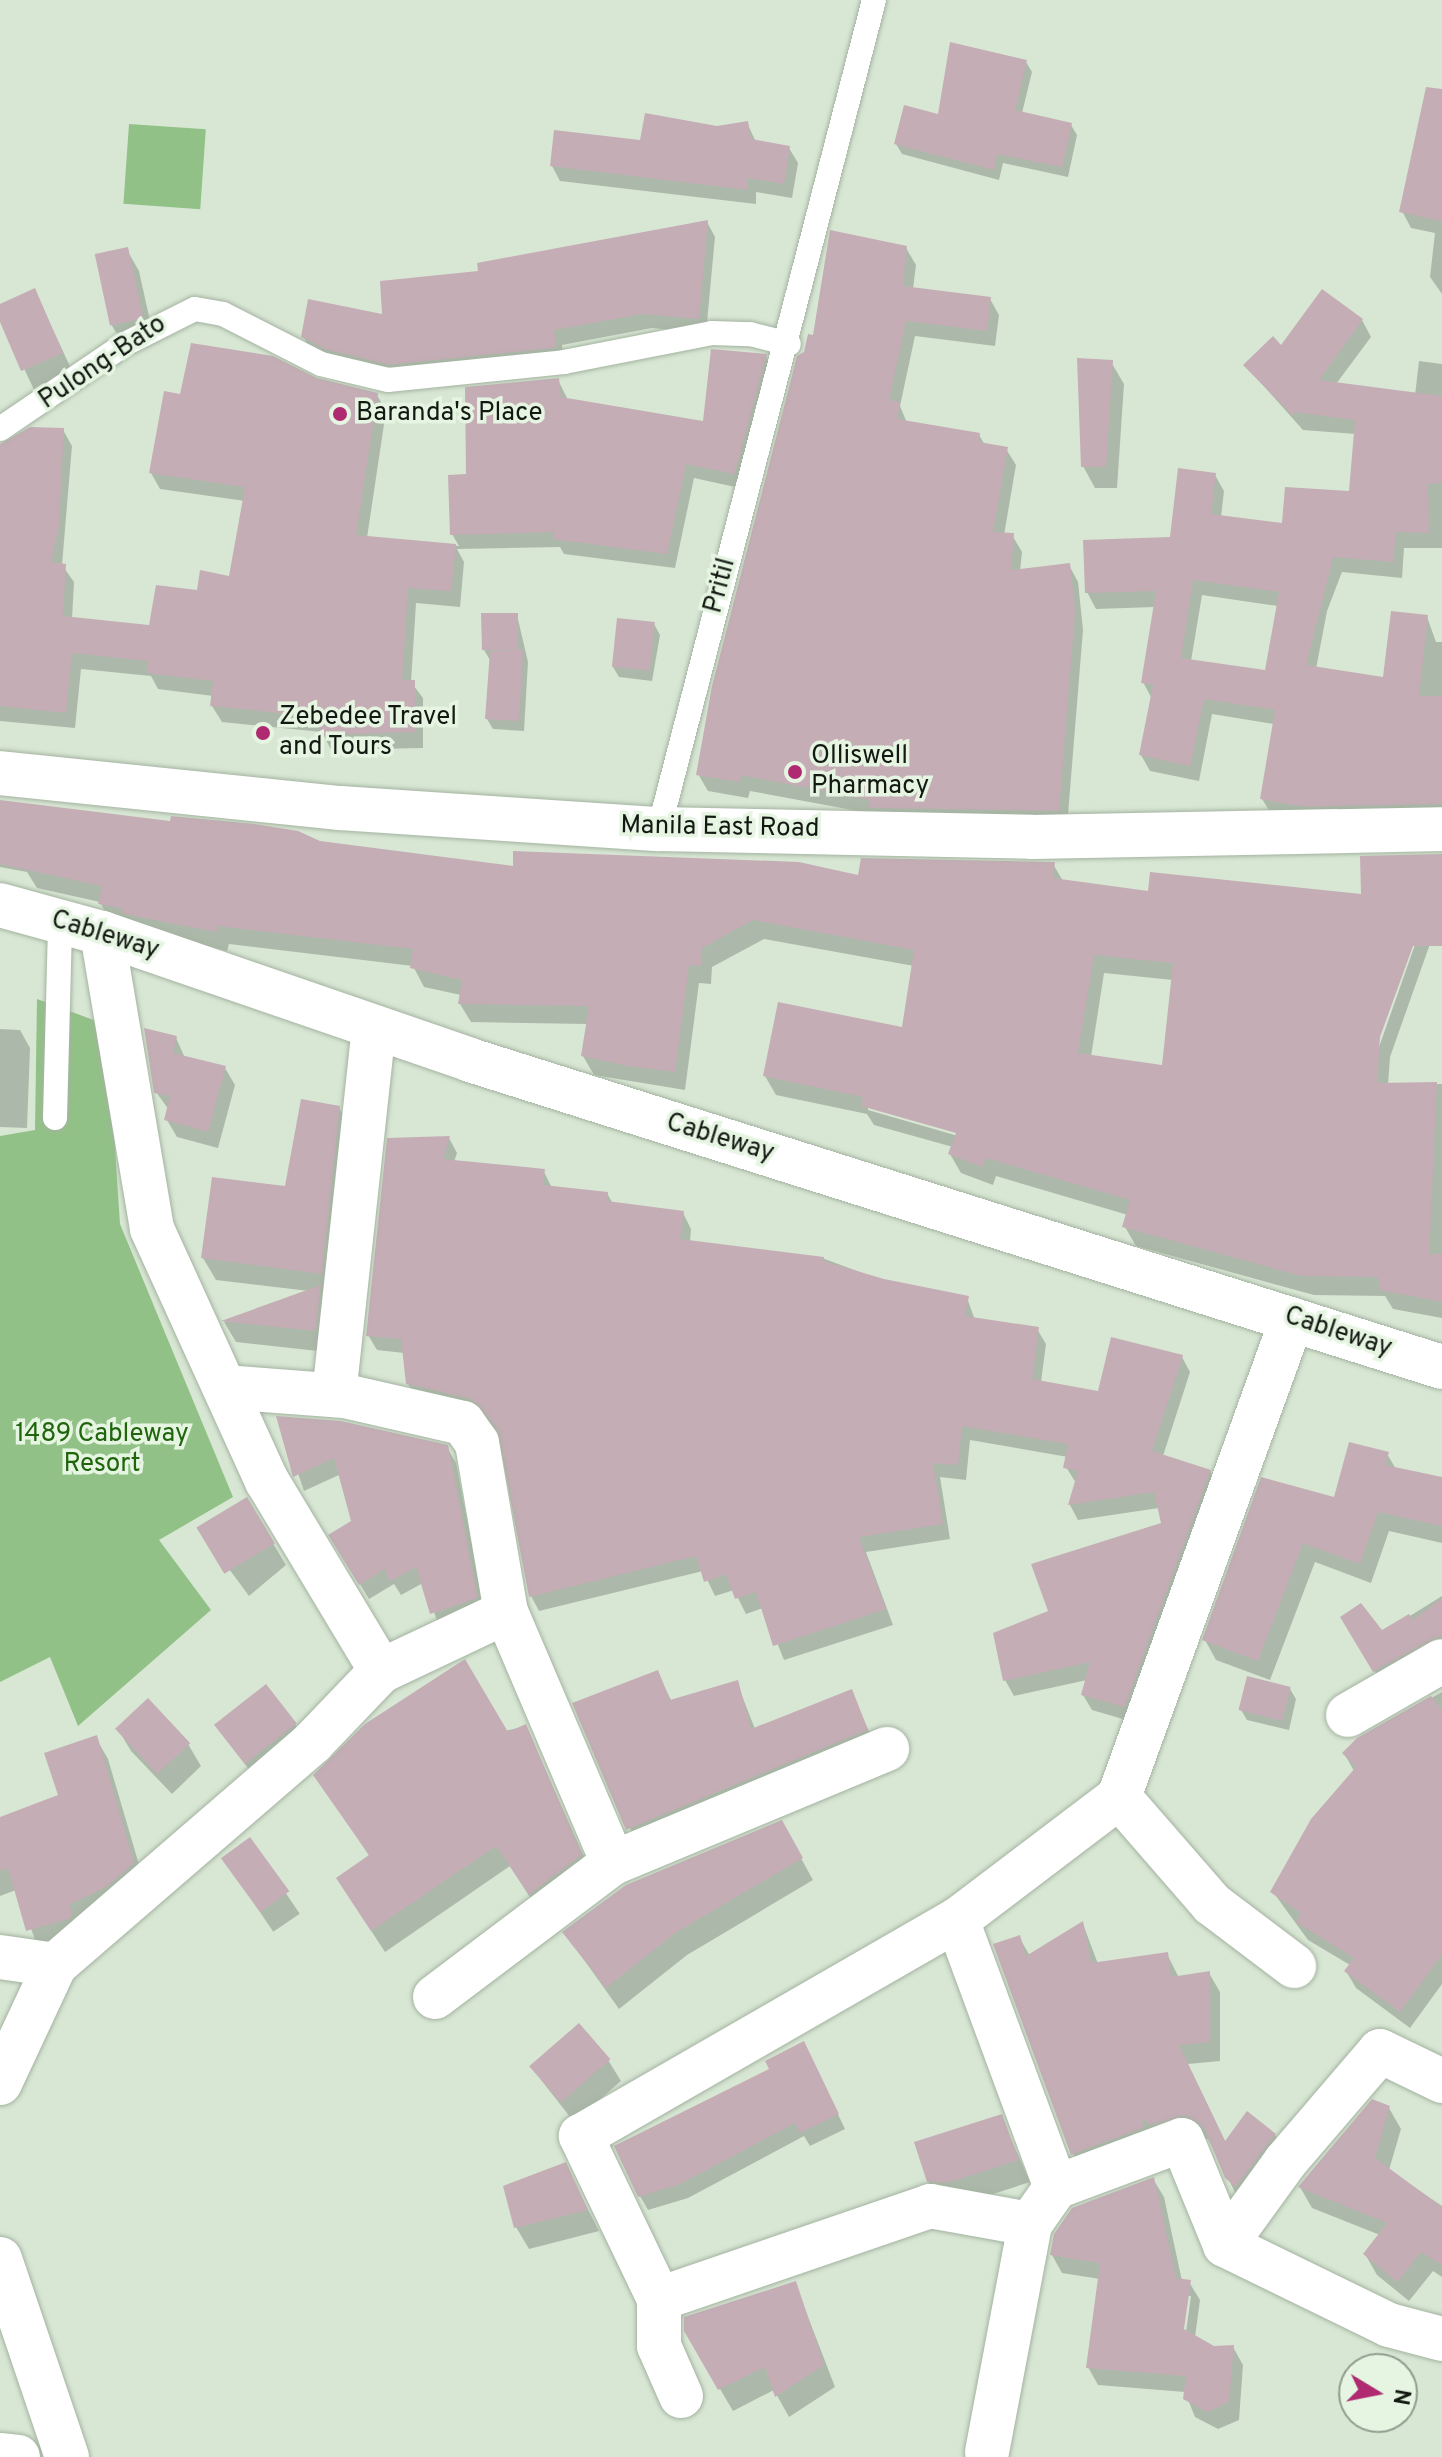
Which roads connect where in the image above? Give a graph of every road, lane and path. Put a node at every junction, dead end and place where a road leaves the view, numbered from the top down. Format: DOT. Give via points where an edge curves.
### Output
graph roads {
  1 [pos="874,0"];
  2 [pos="789,344"];
  3 [pos="0,429"];
  4 [pos="0,773"];
  5 [pos="659,829"];
  6 [pos="1442,829"];
  7 [pos="0,905"];
  8 [pos="60,922"];
  9 [pos="102,933"];
  10 [pos="374,1027"];
  11 [pos="55,1118"];
  12 [pos="1292,1319"];
  13 [pos="1442,1367"];
  14 [pos="224,1387"];
  15 [pos="334,1395"];
  16 [pos="506,1612"];
  17 [pos="1442,1661"];
  18 [pos="381,1671"];
  19 [pos="1348,1715"];
  20 [pos="887,1749"];
  21 [pos="1119,1797"];
  22 [pos="613,1863"];
  23 [pos="957,1920"];
  24 [pos="0,1957"];
  25 [pos="55,1965"];
  26 [pos="1294,1966"];
  27 [pos="435,1997"];
  28 [pos="1442,2081"];
  29 [pos="0,2083"];
  30 [pos="1056,2187"];
  31 [pos="1030,2224"];
  32 [pos="1225,2245"];
  33 [pos="0,2259"];
  34 [pos="659,2299"];
  35 [pos="1442,2339"];
  36 [pos="681,2396"];
  37 [pos="987,2452"];
  38 [pos="0,2455"];
  39 [pos="18,2457"];
  40 [pos="67,2457"];
  1 -- 2 [label="lane, Pritil"];
  2 -- 3 [label="lane, Pulong-Bato" via="750,334 712,333 531,366 388,380 321,364 223,314 195,309 178,313 125,344"];
  2 -- 5 [label="lane, Pritil"];
  4 -- 5 [label="street, Manila East Road" via="340,808"];
  5 -- 6 [label="street, Manila East Road" via="1032,837"];
  7 -- 8 [label="street, Cableway"];
  8 -- 9 [label="street, Cableway"];
  8 -- 11 [label="lane"];
  9 -- 10 [label="street, Cableway"];
  9 -- 14 [label="street" via="152,1229"];
  10 -- 12 [label="street, Cableway"];
  10 -- 15 [label="street"];
  12 -- 13 [label="street, Cableway"];
  12 -- 21 [label="street"];
  14 -- 15 [label="street"];
  14 -- 18 [label="street" via="267,1481"];
  15 -- 16 [label="street" via="463,1423 477,1443"];
  16 -- 18 [label="street"];
  16 -- 22 [label="street"];
  17 -- 19 [label="street"];
  18 -- 25 [label="street" via="312,1743"];
  20 -- 22 [label="street"];
  21 -- 23 [label="street"];
  21 -- 26 [label="street" via="1212,1904"];
  22 -- 27 [label="street"];
  23 -- 30 [label="street"];
  23 -- 34 [label="street" via="581,2136"];
  24 -- 25 [label="street"];
  25 -- 29 [label="street"];
  28 -- 32 [label="street" via="1380,2051 1285,2162"];
  30 -- 31 [label="street"];
  30 -- 32 [label="street" via="1182,2140"];
  31 -- 34 [label="street" via="930,2206"];
  31 -- 37 [label="street"];
  32 -- 35 [label="street" via="1389,2325"];
  33 -- 40 [label="street"];
  34 -- 36 [label="street" via="659,2346"];
  38 -- 39 [label="street"];
}
